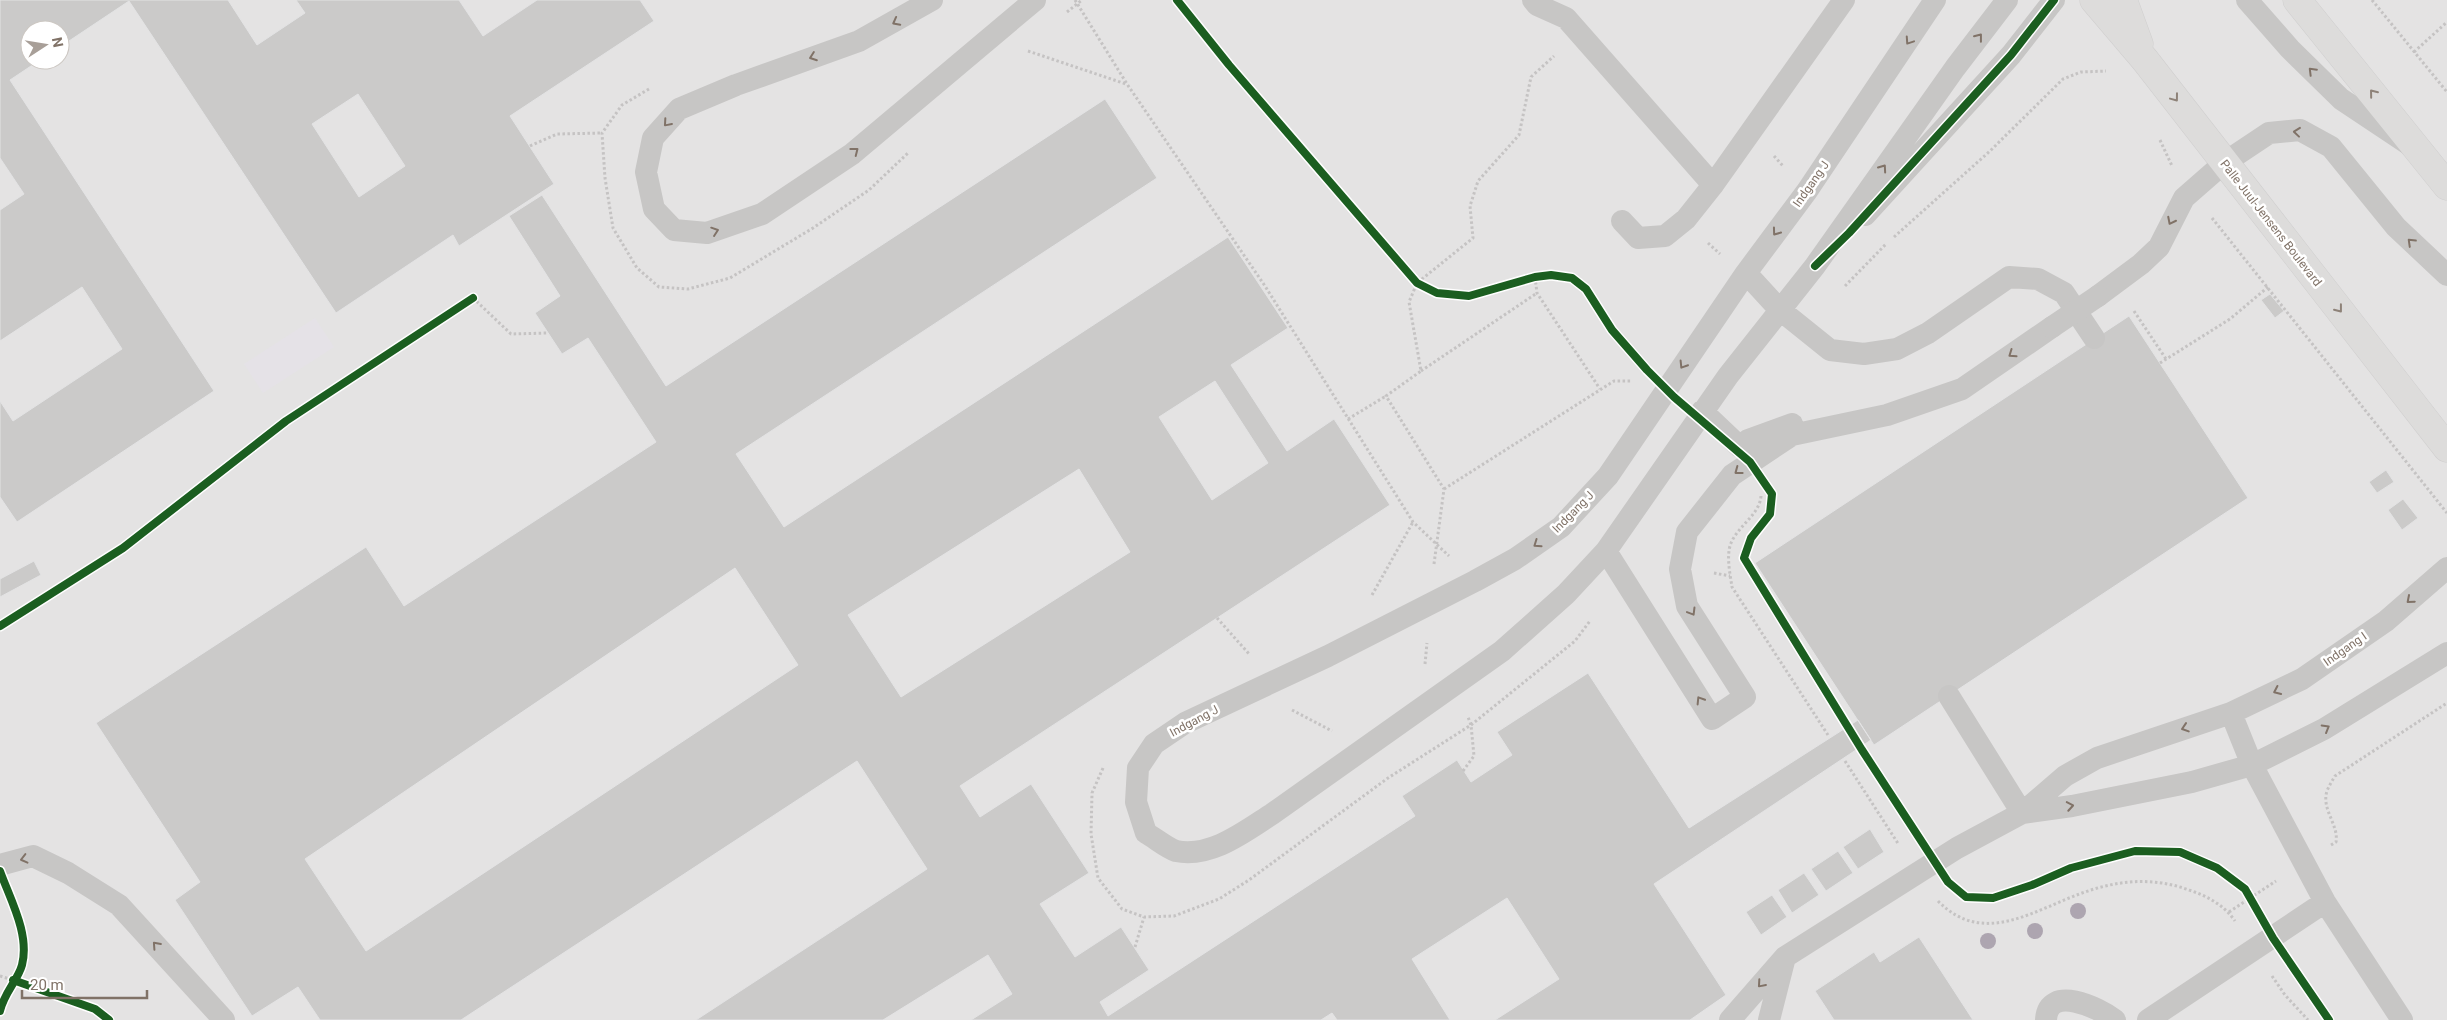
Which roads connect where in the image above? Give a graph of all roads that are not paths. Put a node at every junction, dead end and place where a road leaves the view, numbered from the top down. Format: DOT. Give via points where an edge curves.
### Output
graph roads {
  1 [pos="932,0"];
  2 [pos="1035,0"];
  3 [pos="1533,0"];
  4 [pos="1844,0"];
  5 [pos="1935,0"];
  6 [pos="2007,0"];
  7 [pos="2054,0"];
  8 [pos="2094,0"];
  9 [pos="2123,0"];
  10 [pos="2247,0"];
  11 [pos="2297,0"];
  12 [pos="1563,9"];
  13 [pos="2145,60"];
  14 [pos="2420,152"];
  15 [pos="2224,163"];
  16 [pos="1713,185"];
  17 [pos="2447,186"];
  18 [pos="1622,220"];
  19 [pos="1815,266"];
  20 [pos="1746,272"];
  21 [pos="2447,275"];
  22 [pos="1779,309"];
  23 [pos="2094,338"];
  24 [pos="1702,411"];
  25 [pos="1886,415"];
  26 [pos="2447,448"];
  27 [pos="1606,551"];
  28 [pos="2447,568"];
  29 [pos="2447,653"];
  30 [pos="1949,696"];
  31 [pos="2231,713"];
  32 [pos="2252,765"];
  33 [pos="2022,814"];
  34 [pos="0,865"];
  35 [pos="2325,902"];
  36 [pos="1785,957"];
  37 [pos="224,1020"];
  38 [pos="1730,1020"];
  39 [pos="1769,1020"];
  40 [pos="2046,1020"];
  41 [pos="2115,1020"];
  42 [pos="2148,1020"];
  43 [pos="2402,1020"];
  1 -- 2 [label="lane, one-way" via="859,41 679,109 653,138 646,172 654,208 674,230 707,234 762,214 852,154"];
  3 -- 12 [label="lane" via="1537,5"];
  4 -- 16 [label="lane"];
  5 -- 20 [label="lane, Indgang J, one-way" via="1812,183"];
  19 -- 6 [label="lane, one-way"];
  7 -- 19 [label="lane" via="2011,55"];
  8 -- 13 [label="street, Palle Juul-Jensens Boulevard"];
  9 -- 13 [label="street"];
  14 -- 10 [label="lane, one-way" via="2341,99 2290,50"];
  14 -- 11 [label="street, one-way"];
  12 -- 16 [label="lane"];
  13 -- 15 [label="street, Palle Juul-Jensens Boulevard, one-way"];
  14 -- 17 [label="street"];
  21 -- 15 [label="lane, one-way" via="2396,227 2332,146 2300,130 2269,133"];
  15 -- 25 [label="lane, one-way, bridge" via="2184,198 2158,247 2142,264 1962,389"];
  15 -- 26 [label="street, Palle Juul-Jensens Boulevard, one-way"];
  16 -- 18 [label="lane" via="1686,218 1665,236 1638,238"];
  19 -- 22 [label="lane, Indgang J"];
  20 -- 22 [label="lane"];
  20 -- 27 [label="lane, Indgang J, one-way" via="1608,476 1561,527 1515,559 1429,606 1185,723 1154,744 1138,768 1136,802 1146,833 1175,850 1202,851 1235,838 1509,645 1566,594"];
  22 -- 23 [label="lane" via="1830,350 1864,354 1897,349 1928,333 2009,277 2038,279 2064,294"];
  22 -- 24 [label="lane, Indgang J"];
  24 -- 25 [label="lane" via="1740,447 1748,440 1806,418"];
  24 -- 27 [label="lane, Indgang J"];
  25 -- 27 [label="lane, one-way" via="1792,435 1736,473 1687,532 1680,569 1687,606 1745,697 1712,719"];
  28 -- 31 [label="lane, Indgang I, one-way" via="2386,621 2302,680"];
  32 -- 29 [label="lane, one-way" via="2324,729"];
  30 -- 33 [label="lane"];
  31 -- 32 [label="lane"];
  31 -- 33 [label="lane, Indgang I, one-way" via="2097,758 2065,776"];
  33 -- 32 [label="lane, one-way" via="2192,782"];
  32 -- 35 [label="lane"];
  33 -- 36 [label="lane" via="1957,848"];
  37 -- 34 [label="lane, one-way" via="119,905 68,873 33,856"];
  35 -- 42 [label="lane"];
  35 -- 43 [label="lane"];
  36 -- 38 [label="lane, one-way"];
  36 -- 39 [label="lane"];
  40 -- 41 [label="lane" via="2055,1004 2068,1001 2094,1006"];
}
